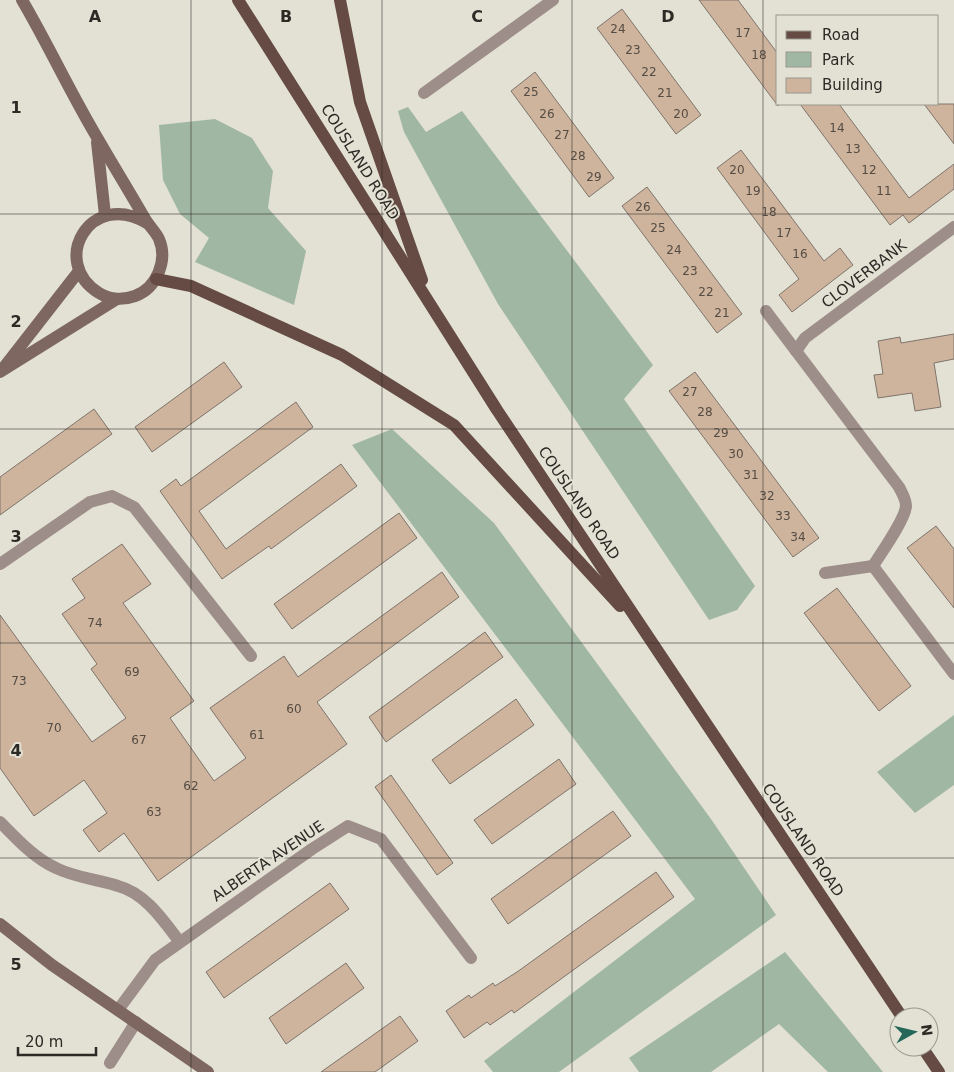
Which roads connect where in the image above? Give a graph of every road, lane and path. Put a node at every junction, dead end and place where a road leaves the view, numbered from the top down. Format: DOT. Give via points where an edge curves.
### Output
graph roads {
  1 [pos="22,0"];
  2 [pos="238,0"];
  3 [pos="340,0"];
  4 [pos="552,0"];
  5 [pos="424,93"];
  6 [pos="96,137"];
  7 [pos="105,215"];
  8 [pos="147,223"];
  9 [pos="954,227"];
  10 [pos="79,272"];
  11 [pos="156,279"];
  12 [pos="117,299"];
  13 [pos="429,301"];
  14 [pos="766,311"];
  15 [pos="796,351"];
  16 [pos="0,372"];
  17 [pos="0,564"];
  18 [pos="872,566"];
  19 [pos="825,573"];
  20 [pos="648,636"];
  21 [pos="251,656"];
  22 [pos="954,674"];
  23 [pos="0,822"];
  24 [pos="0,924"];
  25 [pos="179,941"];
  26 [pos="471,958"];
  27 [pos="895,1007"];
  28 [pos="118,1010"];
  29 [pos="136,1022"];
  30 [pos="929,1057"];
  31 [pos="110,1063"];
  32 [pos="208,1072"];
  33 [pos="939,1072"];
  1 -- 6 [label="street"];
  2 -- 13 [label="main road, COUSLAND ROAD"];
  3 -- 13 [label="main road" via="360,102"];
  4 -- 5 [label="street"];
  6 -- 7 [label="street"];
  6 -- 8 [label="street"];
  7 -- 8 [label="street" via="120,212 134,215"];
  7 -- 10 [label="street" via="90,224 80,238 76,254"];
  8 -- 11 [label="street" via="159,239 162,259"];
  9 -- 15 [label="street, CLOVERBANK" via="805,338"];
  10 -- 12 [label="street" via="101,295"];
  10 -- 16 [label="street"];
  11 -- 12 [label="street" via="139,294"];
  11 -- 20 [label="main road" via="191,286 342,354 454,425"];
  12 -- 16 [label="street"];
  13 -- 20 [label="main road, COUSLAND ROAD"];
  14 -- 15 [label="street"];
  15 -- 18 [label="street" via="899,487 906,507"];
  17 -- 21 [label="street" via="90,502 112,496 134,507"];
  18 -- 19 [label="street"];
  18 -- 22 [label="street"];
  20 -- 27 [label="main road, COUSLAND ROAD"];
  23 -- 25 [label="street" via="29,850 54,868 120,886 141,897"];
  24 -- 28 [label="street" via="52,965"];
  25 -- 26 [label="street, ALBERTA AVENUE" via="348,826 381,839"];
  25 -- 28 [label="street, ALBERTA AVENUE" via="155,960"];
  28 -- 29 [label="street"];
  29 -- 31 [label="street"];
  29 -- 32 [label="street"];
  30 -- 33 [label="main road"];
}
